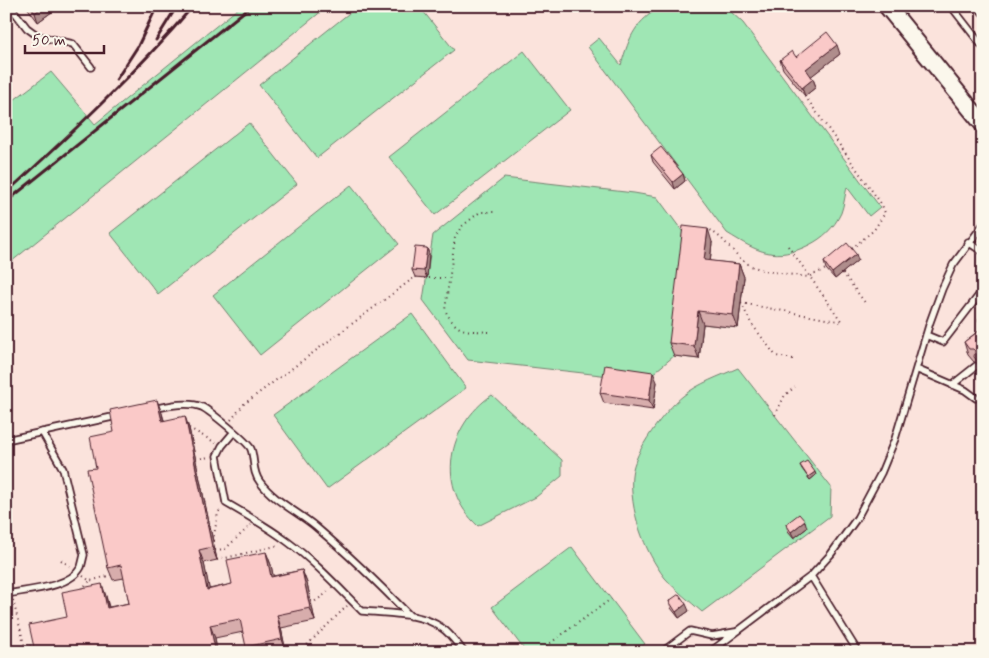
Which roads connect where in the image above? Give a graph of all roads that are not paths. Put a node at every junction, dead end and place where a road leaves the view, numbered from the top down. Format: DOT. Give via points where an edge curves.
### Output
graph roads {
  1 [pos="10,6"];
  2 [pos="887,6"];
  3 [pos="951,6"];
  4 [pos="978,6"];
  5 [pos="983,13"];
  6 [pos="983,47"];
  7 [pos="92,67"];
  8 [pos="983,124"];
  9 [pos="983,225"];
  10 [pos="968,242"];
  11 [pos="983,252"];
  12 [pos="983,290"];
  13 [pos="926,335"];
  14 [pos="976,366"];
  15 [pos="916,369"];
  16 [pos="952,384"];
  17 [pos="976,398"];
  18 [pos="144,410"];
  19 [pos="126,414"];
  20 [pos="42,432"];
  21 [pos="233,432"];
  22 [pos="6,440"];
  23 [pos="811,576"];
  24 [pos="9,593"];
  25 [pos="410,616"];
  26 [pos="737,631"];
  27 [pos="464,652"];
  28 [pos="662,652"];
  29 [pos="710,652"];
  30 [pos="858,652"];
  1 -- 7 [label="lane" via="26,28 38,36 73,44"];
  2 -- 8 [label="street"];
  3 -- 6 [label="lane"];
  4 -- 5 [label="lane"];
  9 -- 10 [label="lane"];
  10 -- 11 [label="lane"];
  10 -- 13 [label="lane" via="942,289"];
  12 -- 13 [label="lane" via="944,342"];
  13 -- 15 [label="lane"];
  14 -- 16 [label="lane"];
  15 -- 16 [label="lane"];
  15 -- 23 [label="lane" via="894,439 871,492 857,518"];
  16 -- 17 [label="lane"];
  18 -- 21 [label="lane" via="162,406 200,407 215,415"];
  19 -- 20 [label="lane"];
  20 -- 22 [label="lane"];
  20 -- 24 [label="lane" via="63,469 84,555 80,568 61,583"];
  21 -- 25 [label="lane" via="250,448 258,480 271,494 356,562"];
  21 -- 25 [label="lane" via="217,456 226,503 289,543 362,611"];
  23 -- 26 [label="lane"];
  23 -- 30 [label="lane"];
  25 -- 27 [label="lane" via="444,629"];
  26 -- 28 [label="lane" via="712,636 690,631"];
  26 -- 29 [label="lane"];
}
